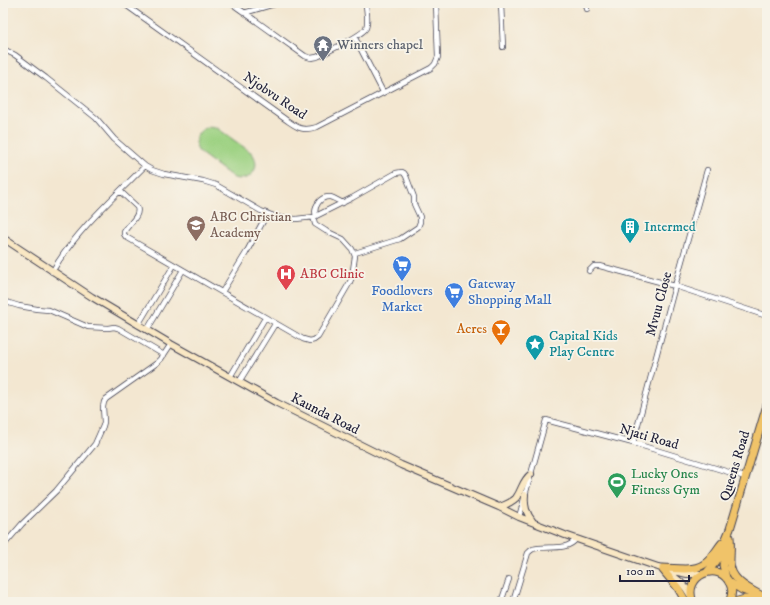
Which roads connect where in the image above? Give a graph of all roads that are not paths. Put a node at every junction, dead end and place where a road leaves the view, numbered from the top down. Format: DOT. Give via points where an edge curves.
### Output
graph roads {
  1 [pos="123,3"];
  2 [pos="231,3"];
  3 [pos="278,3"];
  4 [pos="366,3"];
  5 [pos="436,3"];
  6 [pos="501,3"];
  7 [pos="586,3"];
  8 [pos="587,9"];
  9 [pos="244,13"];
  10 [pos="355,38"];
  11 [pos="503,47"];
  12 [pos="3,49"];
  13 [pos="383,92"];
  14 [pos="145,166"];
  15 [pos="708,170"];
  16 [pos="120,191"];
  17 [pos="342,203"];
  18 [pos="267,214"];
  19 [pos="315,216"];
  20 [pos="3,238"];
  21 [pos="354,253"];
  22 [pos="174,265"];
  23 [pos="183,270"];
  24 [pos="589,271"];
  25 [pos="52,272"];
  26 [pos="675,286"];
  27 [pos="222,292"];
  28 [pos="3,301"];
  29 [pos="767,316"];
  30 [pos="264,318"];
  31 [pos="275,324"];
  32 [pos="138,325"];
  33 [pos="147,330"];
  34 [pos="171,344"];
  35 [pos="164,355"];
  36 [pos="230,377"];
  37 [pos="239,382"];
  38 [pos="767,405"];
  39 [pos="633,443"];
  40 [pos="531,474"];
  41 [pos="745,477"];
  42 [pos="525,495"];
  43 [pos="499,507"];
  44 [pos="519,517"];
  45 [pos="534,523"];
  46 [pos="728,536"];
  47 [pos="576,539"];
  48 [pos="3,546"];
  49 [pos="661,569"];
  50 [pos="704,573"];
  51 [pos="509,579"];
  52 [pos="728,580"];
  53 [pos="766,599"];
  54 [pos="690,600"];
  55 [pos="501,602"];
  56 [pos="513,602"];
  57 [pos="729,602"];
  58 [pos="734,602"];
  1 -- 13 [label="street, Njobvu Road" via="301,129 317,127"];
  2 -- 9 [label="street"];
  3 -- 9 [label="street"];
  4 -- 10 [label="street" via="366,29"];
  5 -- 13 [label="street, Njobvu Road" via="437,60 431,68"];
  6 -- 11 [label="street"];
  7 -- 8 [label="street"];
  9 -- 10 [label="street" via="311,58"];
  10 -- 13 [label="street"];
  12 -- 14 [label="street" via="46,78 96,118 114,139"];
  14 -- 16 [label="street"];
  14 -- 18 [label="street" via="164,174 216,185"];
  15 -- 26 [label="street, Mvuu Close"];
  16 -- 22 [label="street" via="138,209 138,214 125,229 125,236"];
  16 -- 25 [label="street" via="82,230"];
  17 -- 19 [label="street"];
  17 -- 19 [label="street" via="330,197 323,198 316,207"];
  17 -- 21 [label="street" via="402,172 406,176 420,218 418,227 400,239"];
  18 -- 19 [label="street" via="288,219"];
  18 -- 27 [label="street"];
  19 -- 21 [label="street" via="315,224 343,239"];
  20 -- 25 [label="main road, Kaunda Road"];
  21 -- 31 [label="street" via="350,282 316,339 303,339"];
  22 -- 23 [label="street"];
  22 -- 32 [label="street"];
  23 -- 27 [label="street"];
  23 -- 33 [label="street"];
  24 -- 26 [label="street" via="594,266 600,266"];
  25 -- 32 [label="main road, Kaunda Road"];
  26 -- 29 [label="street"];
  26 -- 39 [label="street, Mvuu Close"];
  27 -- 30 [label="street"];
  28 -- 35 [label="street" via="57,312 88,327 118,328"];
  30 -- 31 [label="street"];
  30 -- 36 [label="street"];
  31 -- 37 [label="street"];
  32 -- 33 [label="main road, Kaunda Road"];
  33 -- 34 [label="main road, Kaunda Road"];
  34 -- 35 [label="street"];
  34 -- 36 [label="main road, Kaunda Road"];
  35 -- 48 [label="street" via="157,363 106,398 103,407 103,426 94,444 56,491"];
  36 -- 37 [label="main road, Kaunda Road"];
  37 -- 43 [label="main road, Kaunda Road" via="395,462"];
  38 -- 41 [label="main road, Queens Road"];
  39 -- 40 [label="street, Njati Road" via="546,420"];
  39 -- 41 [label="street, Njati Road"];
  40 -- 42 [label="street"];
  40 -- 43 [label="main road" via="526,478 516,498"];
  41 -- 46 [label="main road, Queens Road"];
  42 -- 44 [label="street"];
  42 -- 45 [label="main road" via="524,504"];
  43 -- 44 [label="main road, Kaunda Road"];
  44 -- 45 [label="main road, Kaunda Road"];
  45 -- 47 [label="main road, Kaunda Road"];
  46 -- 49 [label="main road" via="702,566 689,569"];
  46 -- 50 [label="main road" via="715,564"];
  46 -- 52 [label="main road" via="723,565"];
  46 -- 53 [label="main road" via="732,574"];
  47 -- 49 [label="main road, Kaunda Road"];
  47 -- 56 [label="street" via="560,547 532,550 528,553"];
  49 -- 50 [label="main road, Kaunda Road" via="687,574"];
  49 -- 54 [label="main road"];
  50 -- 52 [label="main road" via="721,574"];
  50 -- 54 [label="main road" via="693,583"];
  51 -- 55 [label="street"];
  52 -- 53 [label="main road" via="742,590"];
  52 -- 57 [label="main road" via="732,593"];
  53 -- 58 [label="main road"];
}
